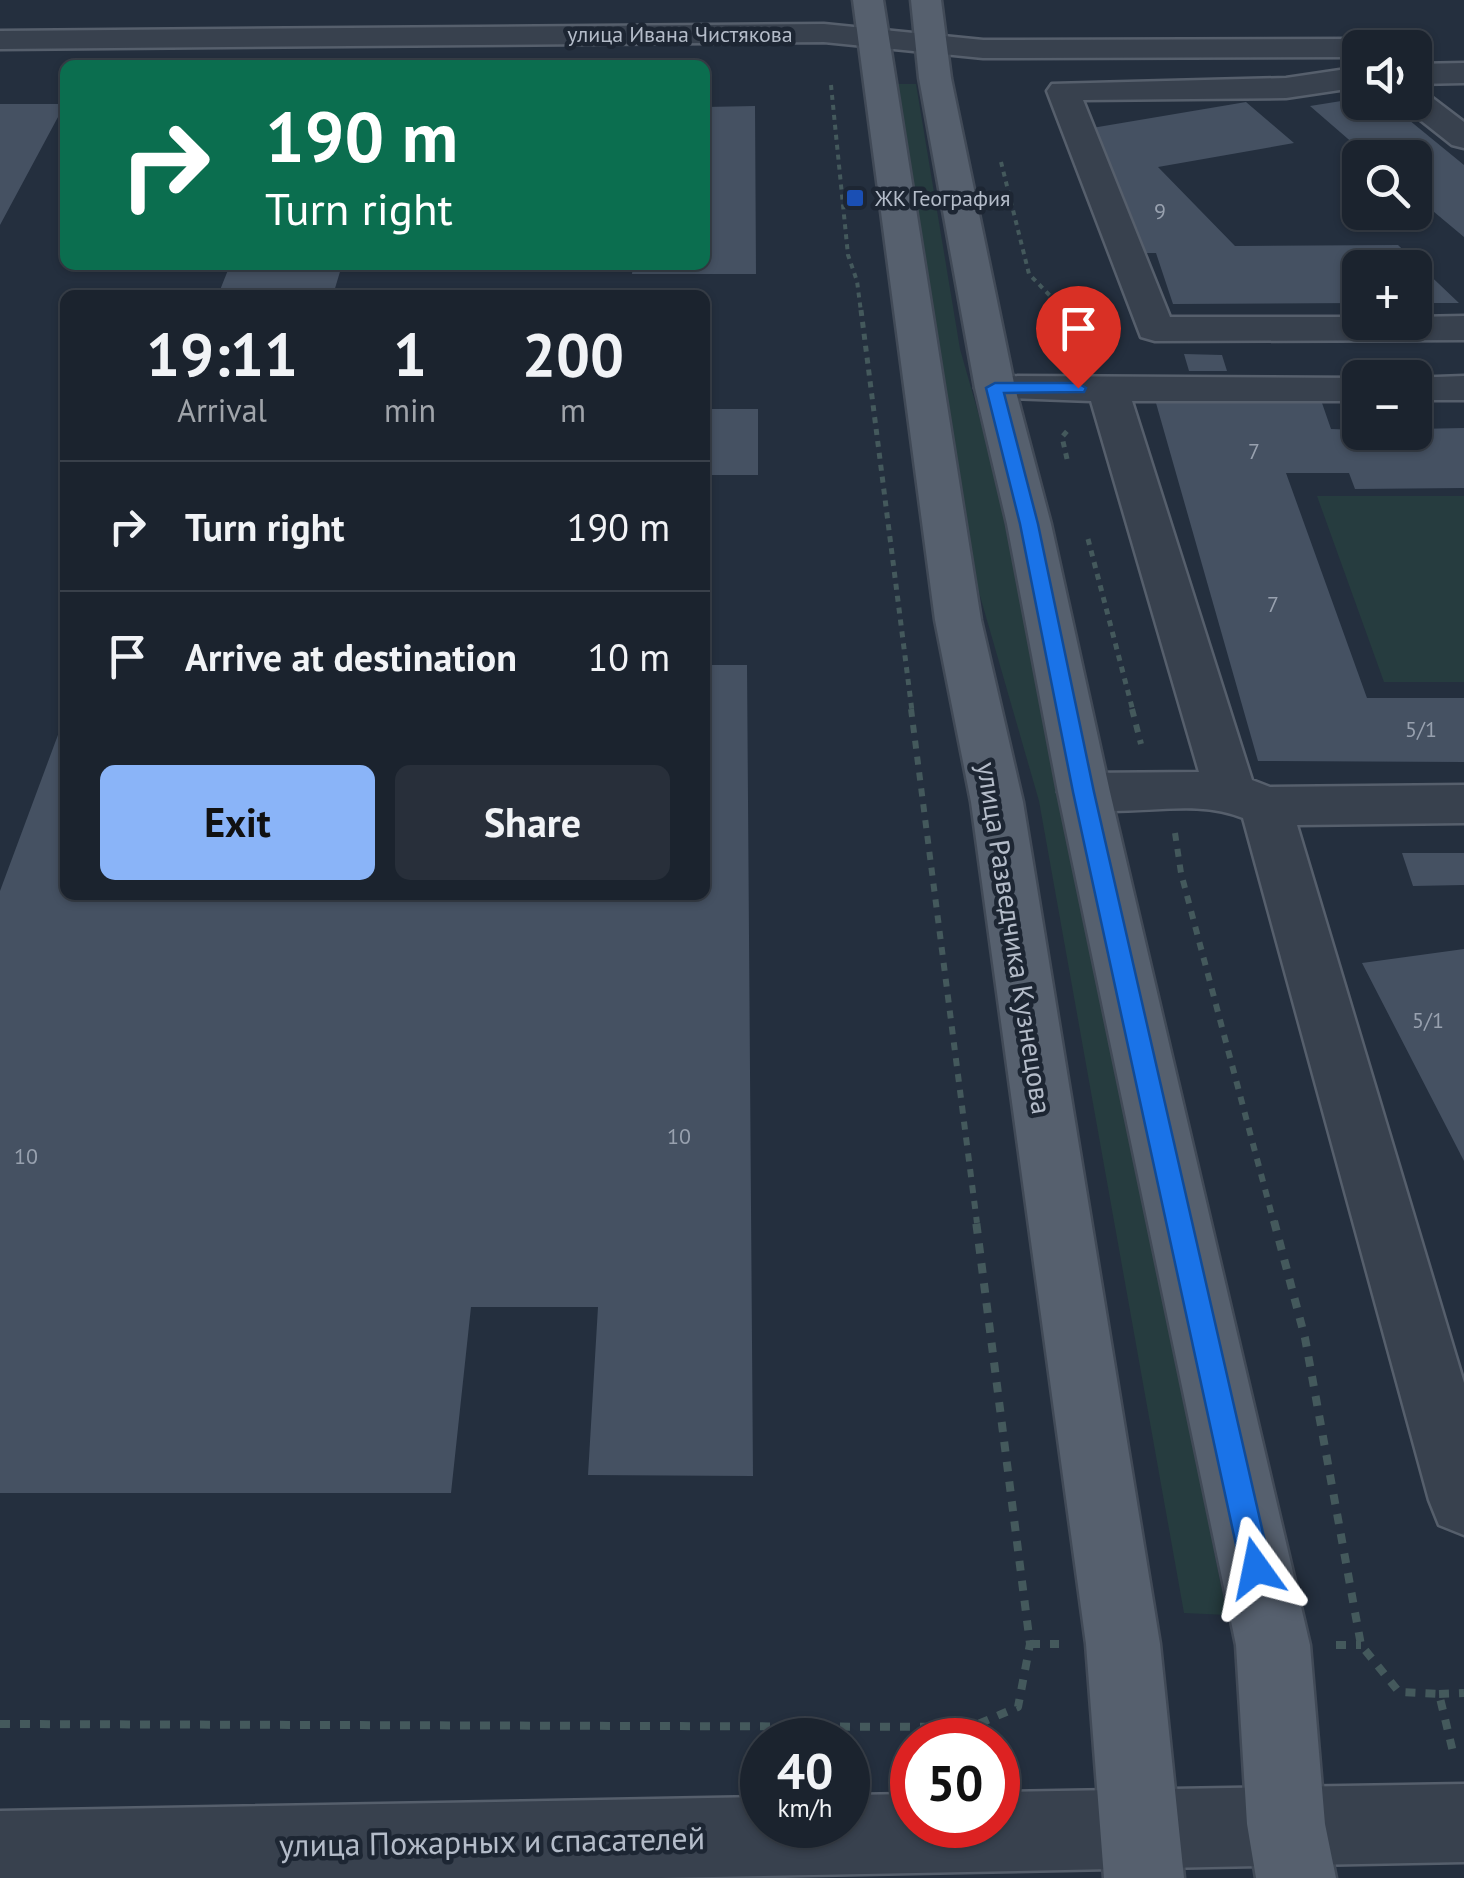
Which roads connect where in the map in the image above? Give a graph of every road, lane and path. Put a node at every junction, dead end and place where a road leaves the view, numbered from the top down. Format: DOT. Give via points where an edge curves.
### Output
graph roads {
  1 [pos="927,21"];
  2 [pos="855,23"];
  3 [pos="0,40"];
  4 [pos="1342,43"];
  5 [pos="1432,48"];
  6 [pos="1464,48"];
  7 [pos="1432,74"];
  8 [pos="1464,74"];
  9 [pos="1342,80"];
  10 [pos="1432,113"];
  11 [pos="1464,138"];
  12 [pos="998,150"];
  13 [pos="1464,328"];
  14 [pos="995,388"];
  15 [pos="1093,388"];
  16 [pos="1342,388"];
  17 [pos="1432,388"];
  18 [pos="1464,388"];
  19 [pos="1072,475"];
  20 [pos="1086,531"];
  21 [pos="1168,789"];
  22 [pos="1084,792"];
  23 [pos="1248,799"];
  24 [pos="1464,804"];
  25 [pos="1464,1500"];
  26 [pos="1030,1644"];
  27 [pos="1123,1644"];
  28 [pos="1273,1645"];
  29 [pos="1362,1646"];
  30 [pos="1464,1693"];
  31 [pos="1439,1694"];
  32 [pos="993,1718"];
  33 [pos="0,1724"];
  34 [pos="890,1728"];
  35 [pos="1460,1792"];
  36 [pos="0,1850"];
  37 [pos="1291,1851"];
  38 [pos="1141,1853"];
  1 -- 2 [label="street, улица Ивана Чистякова"];
  1 -- 4 [label="street, улица Ивана Чистякова" via="983,50"];
  1 -- 14 [label="main road"];
  2 -- 3 [label="street, улица Ивана Чистякова"];
  2 -- 26 [label="path" via="848,255 857,281"];
  2 -- 27 [label="main road, улица Разведчика Кузнецова" via="958,620 997,802"];
  5 -- 6 [label="street"];
  7 -- 8 [label="street"];
  9 -- 13 [label="street" via="1286,88 1064,92 1155,329"];
  10 -- 11 [label="street"];
  12 -- 15 [label="path" via="1029,274 1057,304"];
  14 -- 15 [label="street"];
  14 -- 22 [label="main road"];
  15 -- 16 [label="street"];
  15 -- 19 [label="path" via="1062,437"];
  15 -- 23 [label="street"];
  17 -- 18 [label="street"];
  20 -- 21 [label="path" via="1138,738"];
  21 -- 22 [label="street"];
  21 -- 23 [label="street"];
  21 -- 29 [label="path" via="1182,873 1305,1338"];
  22 -- 28 [label="main road"];
  23 -- 24 [label="street"];
  23 -- 25 [label="street"];
  26 -- 27 [label="path"];
  26 -- 32 [label="path" via="1018,1707"];
  27 -- 38 [label="main road, улица Разведчика Кузнецова"];
  28 -- 29 [label="path"];
  28 -- 37 [label="main road"];
  29 -- 31 [label="path" via="1400,1692"];
  30 -- 31 [label="path"];
  31 -- 35 [label="path"];
  33 -- 34 [label="path"];
  35 -- 37 [label="street, улица Пожарных и спасателей"];
  36 -- 38 [label="street, улица Пожарных и спасателей"];
  37 -- 38 [label="street, улица Пожарных и спасателей"];
}
